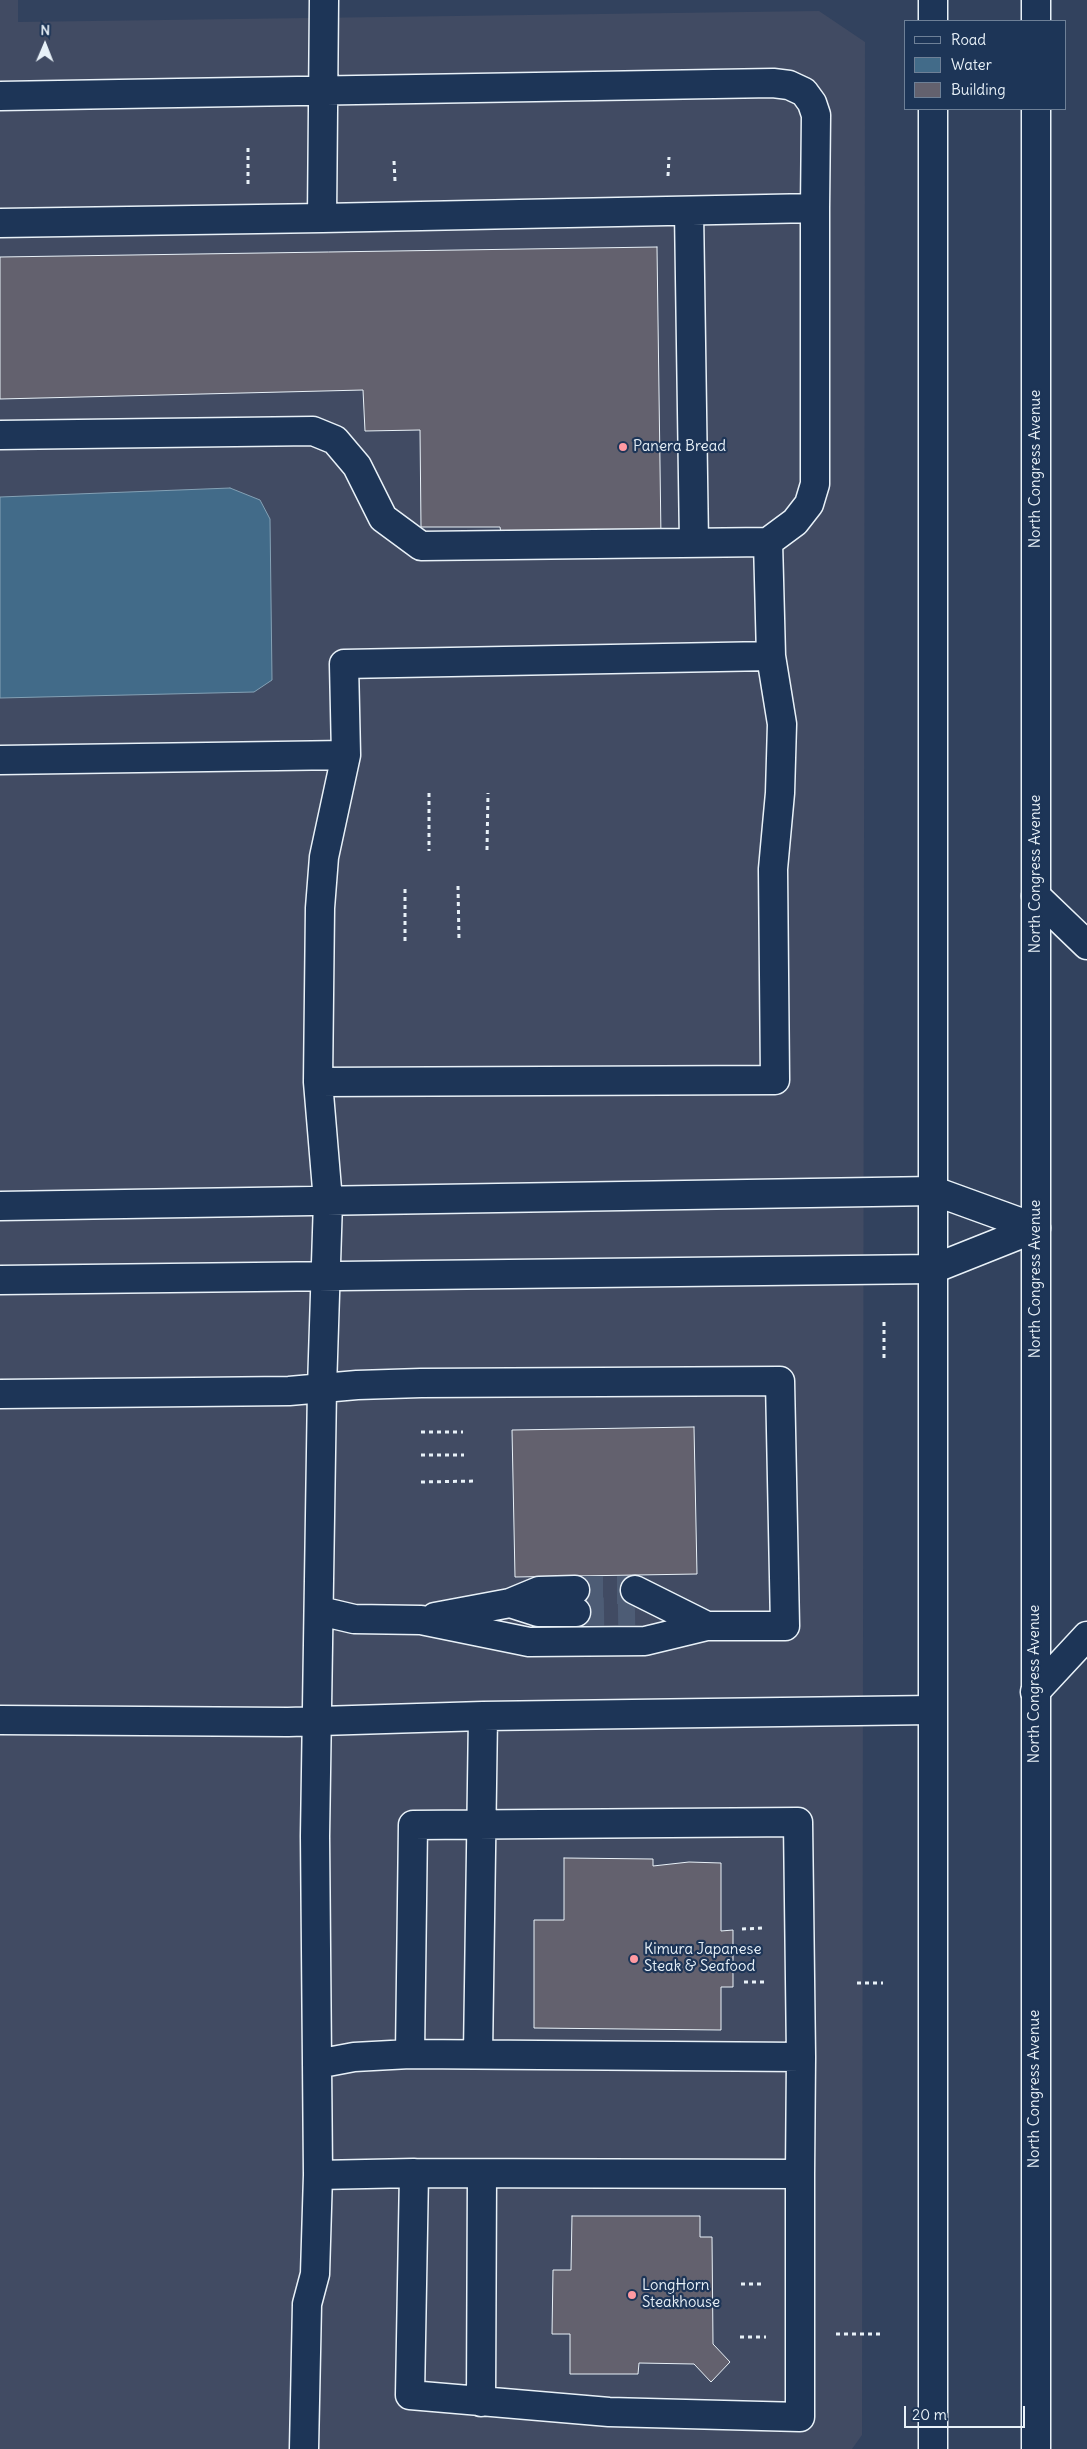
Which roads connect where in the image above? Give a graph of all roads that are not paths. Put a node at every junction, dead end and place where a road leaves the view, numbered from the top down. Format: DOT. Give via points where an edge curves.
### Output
graph roads {
  1 [pos="324,0"];
  2 [pos="934,0"];
  3 [pos="1036,0"];
  4 [pos="933,20"];
  5 [pos="1036,20"];
  6 [pos="323,92"];
  7 [pos="0,96"];
  8 [pos="933,110"];
  9 [pos="1036,110"];
  10 [pos="815,208"];
  11 [pos="689,211"];
  12 [pos="322,218"];
  13 [pos="0,223"];
  14 [pos="0,434"];
  15 [pos="768,542"];
  16 [pos="694,543"];
  17 [pos="771,656"];
  18 [pos="346,755"];
  19 [pos="0,760"];
  20 [pos="1036,896"];
  21 [pos="1087,944"];
  22 [pos="318,1082"];
  23 [pos="934,1191"];
  24 [pos="328,1201"];
  25 [pos="0,1206"];
  26 [pos="1036,1228"];
  27 [pos="933,1269"];
  28 [pos="326,1276"];
  29 [pos="0,1280"];
  30 [pos="322,1388"];
  31 [pos="0,1394"];
  32 [pos="640,1600"];
  33 [pos="576,1601"];
  34 [pos="320,1611"];
  35 [pos="421,1620"];
  36 [pos="707,1626"];
  37 [pos="1087,1636"];
  38 [pos="1035,1692"];
  39 [pos="932,1710"];
  40 [pos="482,1716"];
  41 [pos="0,1720"];
  42 [pos="318,1721"];
  43 [pos="481,1824"];
  44 [pos="410,2054"];
  45 [pos="478,2054"];
  46 [pos="801,2056"];
  47 [pos="317,2064"];
  48 [pos="414,2173"];
  49 [pos="482,2174"];
  50 [pos="800,2174"];
  51 [pos="318,2175"];
  52 [pos="481,2402"];
  53 [pos="304,2449"];
  54 [pos="933,2449"];
  55 [pos="1036,2449"];
  1 -- 6 [label="main road"];
  2 -- 4 [label="main road"];
  3 -- 5 [label="main road"];
  6 -- 7 [label="main road"];
  6 -- 10 [label="main road" via="789,85 804,92 816,116"];
  6 -- 12 [label="main road"];
  8 -- 23 [label="main road"];
  9 -- 20 [label="main road, North Congress Avenue"];
  10 -- 11 [label="main road"];
  10 -- 15 [label="main road" via="815,484 809,504 795,522"];
  11 -- 12 [label="main road"];
  11 -- 16 [label="main road"];
  12 -- 13 [label="main road"];
  14 -- 16 [label="main road" via="313,431 335,440 357,466 383,518 421,546"];
  15 -- 16 [label="main road"];
  15 -- 17 [label="main road"];
  17 -- 18 [label="main road" via="344,664"];
  17 -- 22 [label="main road" via="782,724 773,869 775,1080"];
  18 -- 19 [label="main road"];
  18 -- 22 [label="main road" via="323,870"];
  20 -- 21 [label="main road"];
  20 -- 26 [label="main road, North Congress Avenue"];
  22 -- 24 [label="main road"];
  23 -- 24 [label="main road"];
  23 -- 26 [label="main road"];
  23 -- 27 [label="main road"];
  24 -- 25 [label="main road"];
  24 -- 28 [label="main road"];
  26 -- 27 [label="main road"];
  26 -- 38 [label="main road, North Congress Avenue"];
  27 -- 28 [label="main road"];
  27 -- 39 [label="main road"];
  28 -- 29 [label="main road"];
  28 -- 30 [label="main road"];
  30 -- 31 [label="main road"];
  30 -- 34 [label="main road"];
  30 -- 36 [label="main road" via="412,1384 780,1381 785,1626"];
  32 -- 36 [label="main road"];
  33 -- 35 [label="main road" via="539,1591 510,1603"];
  34 -- 35 [label="main road" via="354,1619"];
  34 -- 42 [label="main road"];
  35 -- 36 [label="main road" via="529,1642 645,1641"];
  37 -- 38 [label="main road"];
  38 -- 55 [label="main road, North Congress Avenue"];
  39 -- 40 [label="main road"];
  39 -- 54 [label="main road"];
  40 -- 42 [label="main road"];
  40 -- 43 [label="main road"];
  41 -- 42 [label="main road"];
  42 -- 47 [label="main road"];
  43 -- 44 [label="main road" via="413,1825"];
  43 -- 45 [label="main road"];
  43 -- 46 [label="main road" via="798,1822"];
  44 -- 45 [label="main road"];
  44 -- 47 [label="main road"];
  45 -- 46 [label="main road"];
  46 -- 50 [label="main road"];
  47 -- 51 [label="main road"];
  48 -- 49 [label="main road"];
  48 -- 51 [label="main road"];
  48 -- 52 [label="main road" via="410,2395"];
  49 -- 50 [label="main road"];
  49 -- 52 [label="main road"];
  50 -- 52 [label="main road" via="800,2417 609,2412"];
  51 -- 53 [label="main road" via="315,2274 307,2304"];
}
